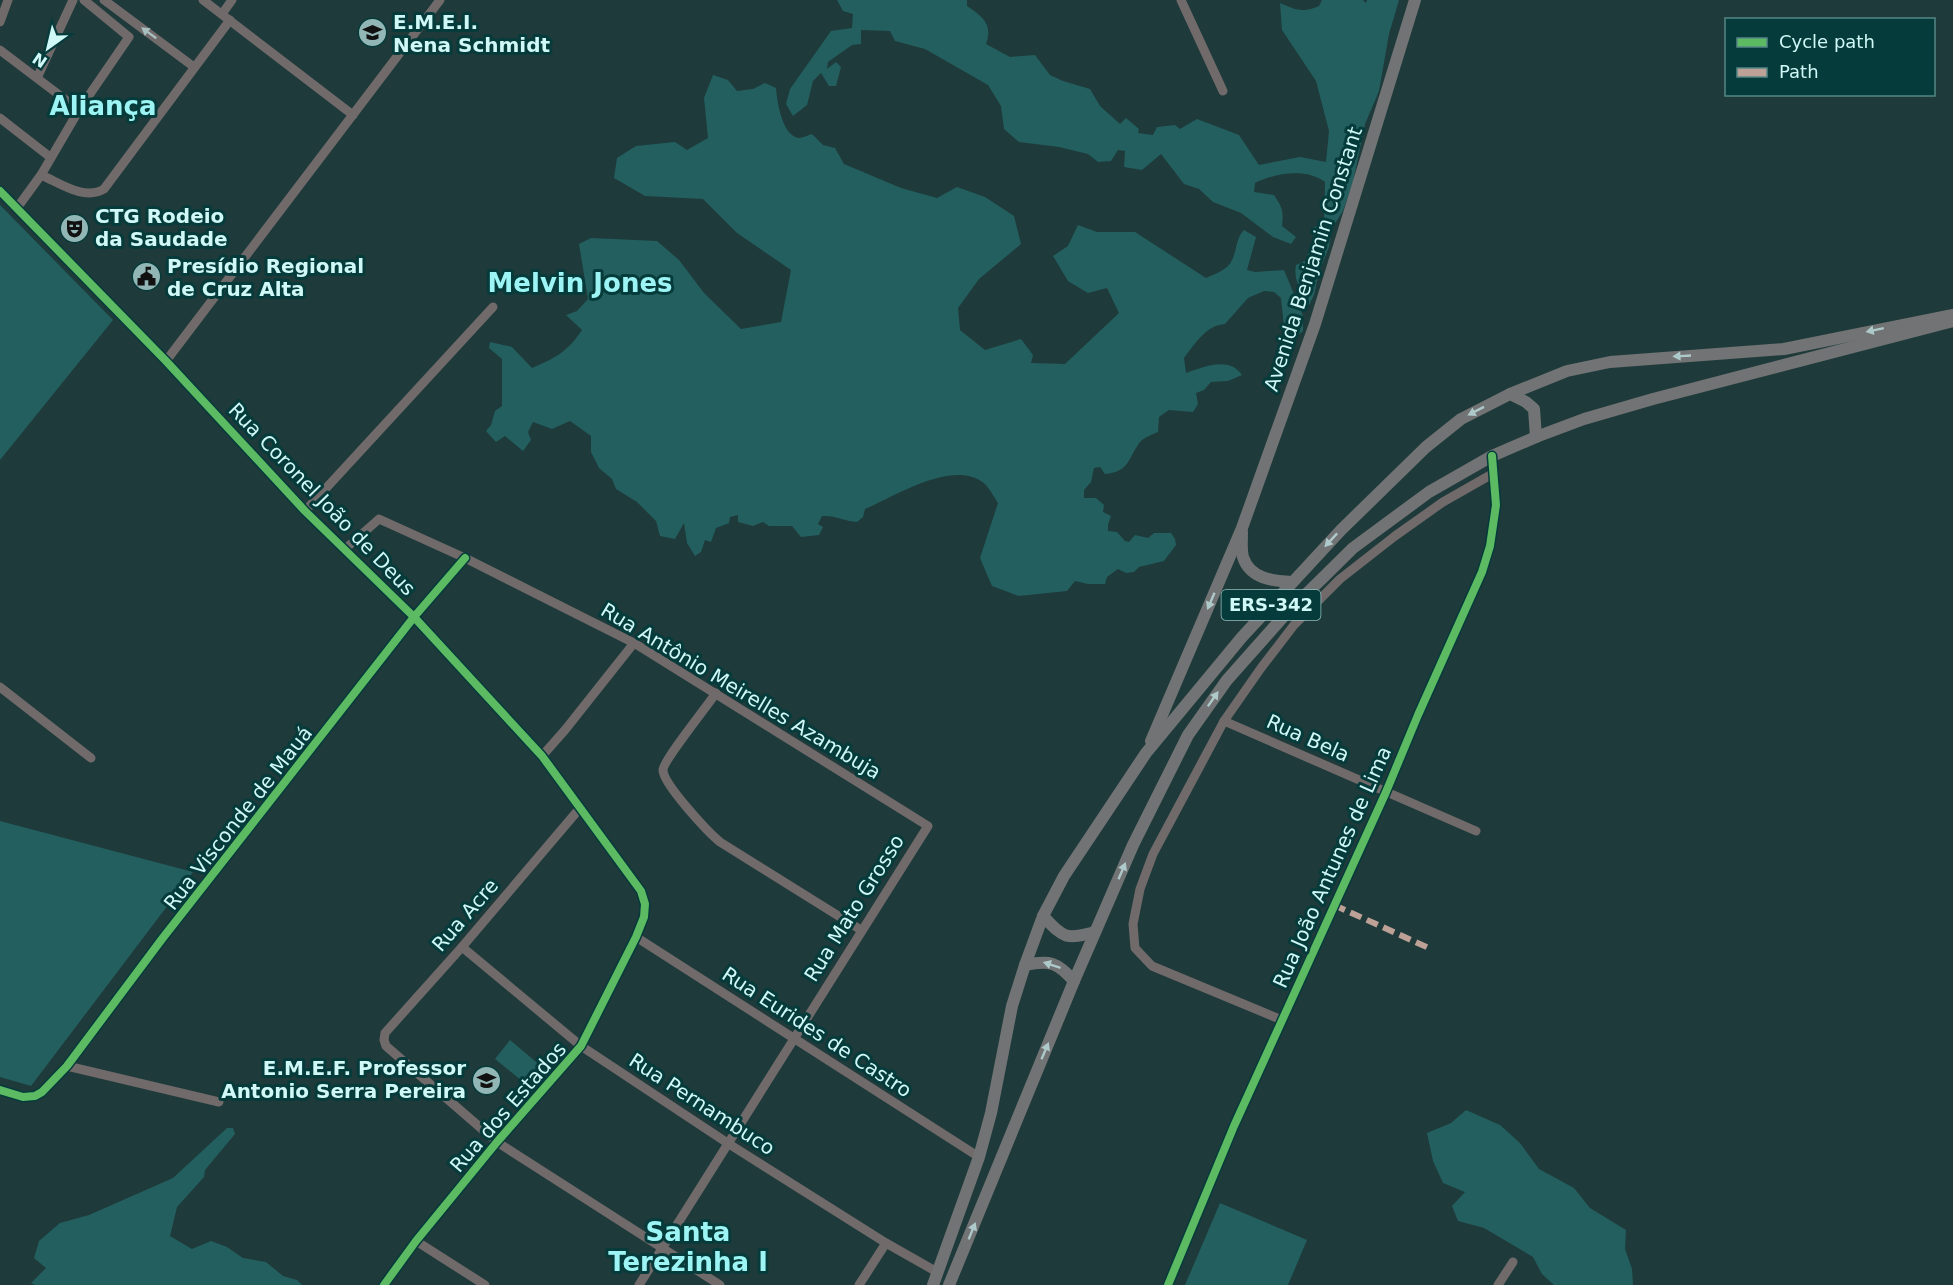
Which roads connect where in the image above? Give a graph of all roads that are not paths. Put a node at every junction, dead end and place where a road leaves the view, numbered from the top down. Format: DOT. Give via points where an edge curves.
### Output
graph roads {
  1 [pos="8,0"];
  2 [pos="73,0"];
  3 [pos="84,0"];
  4 [pos="104,0"];
  5 [pos="203,0"];
  6 [pos="232,0"];
  7 [pos="440,0"];
  8 [pos="1181,0"];
  9 [pos="1416,0"];
  10 [pos="226,17"];
  11 [pos="0,22"];
  12 [pos="0,50"];
  13 [pos="194,67"];
  14 [pos="37,78"];
  15 [pos="1223,91"];
  16 [pos="79,110"];
  17 [pos="353,115"];
  18 [pos="0,117"];
  19 [pos="50,157"];
  20 [pos="41,175"];
  21 [pos="0,191"];
  22 [pos="17,208"];
  23 [pos="493,307"];
  24 [pos="1953,315"];
  25 [pos="1953,321"];
  26 [pos="166,361"];
  27 [pos="1510,394"];
  28 [pos="1536,437"];
  29 [pos="1492,456"];
  30 [pos="1494,473"];
  31 [pos="305,511"];
  32 [pos="1242,528"];
  33 [pos="345,549"];
  34 [pos="465,558"];
  35 [pos="1292,582"];
  36 [pos="414,617"];
  37 [pos="634,643"];
  38 [pos="0,687"];
  39 [pos="716,693"];
  40 [pos="1224,721"];
  41 [pos="1146,753"];
  42 [pos="542,756"];
  43 [pos="91,758"];
  44 [pos="1386,792"];
  45 [pos="580,808"];
  46 [pos="927,826"];
  47 [pos="1476,831"];
  48 [pos="1043,916"];
  49 [pos="861,930"];
  50 [pos="1095,932"];
  51 [pos="636,937"];
  52 [pos="462,946"];
  53 [pos="1025,965"];
  54 [pos="1074,981"];
  55 [pos="1282,1020"];
  56 [pos="794,1038"];
  57 [pos="581,1046"];
  58 [pos="67,1066"];
  59 [pos="0,1090"];
  60 [pos="219,1102"];
  61 [pos="497,1142"];
  62 [pos="729,1144"];
  63 [pos="980,1157"];
  64 [pos="416,1241"];
  65 [pos="886,1243"];
  66 [pos="662,1249"];
  67 [pos="1513,1263"];
  68 [pos="937,1272"];
  69 [pos="384,1285"];
  70 [pos="485,1285"];
  71 [pos="639,1285"];
  72 [pos="720,1285"];
  73 [pos="859,1285"];
  74 [pos="933,1285"];
  75 [pos="949,1285"];
  76 [pos="1168,1285"];
  77 [pos="1498,1285"];
  1 -- 11 [label="street"];
  2 -- 14 [label="street"];
  3 -- 16 [label="street" via="129,37"];
  13 -- 4 [label="street, one-way"];
  5 -- 10 [label="street"];
  6 -- 10 [label="street"];
  7 -- 17 [label="street"];
  8 -- 15 [label="street"];
  9 -- 32 [label="main road, Avenida Benjamin Constant" via="1315,324"];
  10 -- 13 [label="street"];
  10 -- 17 [label="street"];
  12 -- 14 [label="street"];
  13 -- 20 [label="street" via="104,189 85,194"];
  14 -- 16 [label="street"];
  16 -- 19 [label="street"];
  17 -- 26 [label="street"];
  18 -- 19 [label="street"];
  19 -- 20 [label="street"];
  20 -- 22 [label="street"];
  21 -- 22 [label="street, Rua Coronel João de Deus"];
  22 -- 26 [label="street, Rua Coronel João de Deus"];
  23 -- 31 [label="street"];
  24 -- 27 [label="main road, ERS-342, one-way" via="1784,349 1610,362 1567,370"];
  25 -- 28 [label="main road, ERS-342" via="1653,399"];
  26 -- 31 [label="street, Rua Coronel João de Deus"];
  27 -- 28 [label="main road" via="1534,409"];
  27 -- 35 [label="main road, ERS-342, one-way" via="1461,419 1426,447"];
  28 -- 29 [label="main road, ERS-342"];
  29 -- 30 [label="street, Rua João Antunes de Lima"];
  50 -- 29 [label="main road, ERS-342, one-way" via="1188,735 1227,680 1282,617 1353,548 1429,492"];
  30 -- 40 [label="street" via="1433,509 1340,579 1294,625"];
  30 -- 44 [label="street, Rua João Antunes de Lima" via="1496,505 1482,572"];
  31 -- 33 [label="street, Rua Coronel João de Deus"];
  32 -- 35 [label="main road, Avenida Benjamin Constant" via="1243,557 1252,571 1268,581"];
  32 -- 41 [label="main road, Avenida Benjamin Constant, one-way"];
  33 -- 34 [label="street, Rua Antônio Meirelles Azambuja" via="379,519"];
  33 -- 36 [label="street, Rua Coronel João de Deus"];
  34 -- 36 [label="street, Rua Visconde de Mauá"];
  34 -- 37 [label="street, Rua Antônio Meirelles Azambuja"];
  35 -- 41 [label="main road, ERS-342"];
  36 -- 42 [label="street, Rua Coronel João de Deus"];
  36 -- 58 [label="street, Rua Visconde de Mauá"];
  37 -- 39 [label="street, Rua Antônio Meirelles Azambuja"];
  37 -- 42 [label="street"];
  38 -- 43 [label="street"];
  39 -- 46 [label="street, Rua Antônio Meirelles Azambuja"];
  39 -- 49 [label="street" via="666,759 663,770 667,781 707,832 720,842"];
  40 -- 44 [label="street, Rua Bela"];
  40 -- 55 [label="street" via="1153,854 1140,888 1133,924 1135,948 1152,966"];
  41 -- 48 [label="main road, ERS-342" via="1064,876"];
  42 -- 45 [label="street, Rua Coronel João de Deus"];
  44 -- 47 [label="street, Rua Bela"];
  44 -- 55 [label="street, Rua João Antunes de Lima"];
  45 -- 51 [label="street, Rua Coronel João de Deus" via="641,891 644,917"];
  45 -- 52 [label="street, Rua Acre"];
  46 -- 49 [label="street, Rua Mato Grosso"];
  48 -- 50 [label="main road" via="1062,935 1074,938"];
  48 -- 53 [label="main road, ERS-342"];
  49 -- 56 [label="street, Rua Mato Grosso"];
  50 -- 54 [label="main road, ERS-342"];
  51 -- 56 [label="street, Rua Eurides de Castro"];
  51 -- 57 [label="street, Rua dos Estados"];
  52 -- 57 [label="street, Rua Pernambuco"];
  52 -- 61 [label="street, Rua Acre" via="384,1040 386,1046"];
  54 -- 53 [label="main road, one-way" via="1061,967 1044,961"];
  53 -- 63 [label="main road, ERS-342" via="1012,1006"];
  75 -- 54 [label="main road, ERS-342, one-way"];
  55 -- 76 [label="street, Rua João Antunes de Lima"];
  56 -- 62 [label="street, Rua Mato Grosso"];
  56 -- 63 [label="street, Rua Eurides de Castro"];
  57 -- 61 [label="street, Rua dos Estados"];
  57 -- 62 [label="street, Rua Pernambuco"];
  58 -- 59 [label="street, Rua Visconde de Mauá" via="35,1096 23,1097"];
  58 -- 60 [label="street"];
  61 -- 64 [label="street, Rua dos Estados"];
  61 -- 66 [label="street"];
  62 -- 65 [label="street, Rua Pernambuco"];
  62 -- 66 [label="street, Rua Mato Grosso"];
  63 -- 68 [label="main road, ERS-342"];
  64 -- 69 [label="street, Rua dos Estados"];
  64 -- 70 [label="street"];
  65 -- 68 [label="street, Rua Pernambuco"];
  65 -- 73 [label="street"];
  66 -- 71 [label="street, Rua Mato Grosso"];
  66 -- 72 [label="street"];
  67 -- 77 [label="street"];
  68 -- 74 [label="main road, ERS-342"];
}
